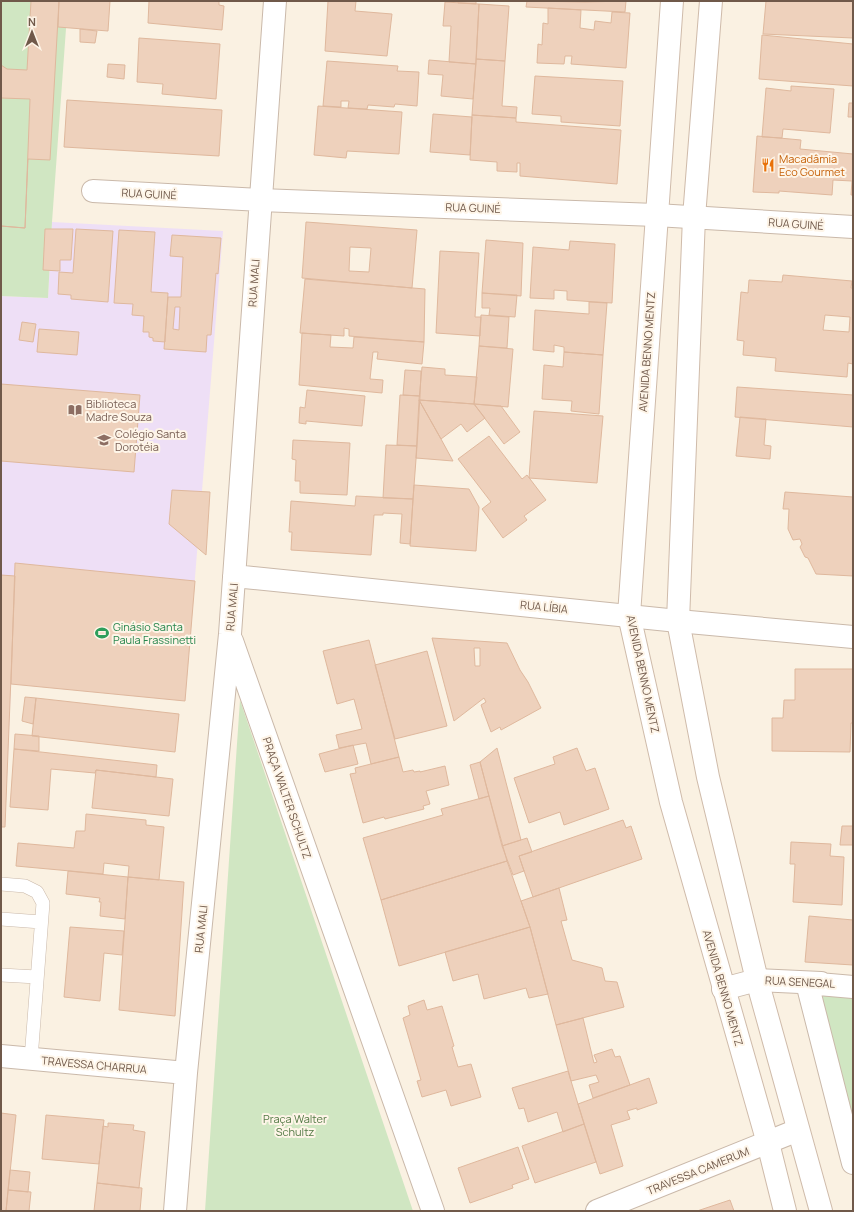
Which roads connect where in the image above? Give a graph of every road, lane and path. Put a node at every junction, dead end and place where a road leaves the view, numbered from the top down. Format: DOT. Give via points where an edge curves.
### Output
graph roads {
  1 [pos="275,1"];
  2 [pos="672,1"];
  3 [pos="711,1"];
  4 [pos="93,191"];
  5 [pos="260,200"];
  6 [pos="656,215"];
  7 [pos="694,217"];
  8 [pos="853,227"];
  9 [pos="234,576"];
  10 [pos="629,615"];
  11 [pos="678,621"];
  12 [pos="230,634"];
  13 [pos="853,637"];
  14 [pos="1,884"];
  15 [pos="1,919"];
  16 [pos="41,922"];
  17 [pos="1,975"];
  18 [pos="37,977"];
  19 [pos="757,980"];
  20 [pos="853,986"];
  21 [pos="723,989"];
  22 [pos="1,1056"];
  23 [pos="31,1059"];
  24 [pos="186,1073"];
  25 [pos="798,1130"];
  26 [pos="768,1143"];
  27 [pos="853,1163"];
  28 [pos="175,1211"];
  29 [pos="433,1211"];
  30 [pos="597,1211"];
  31 [pos="785,1211"];
  32 [pos="822,1211"];
  1 -- 5 [label="street, RUA MALI"];
  2 -- 6 [label="street, AVENIDA BENNO MENTZ"];
  3 -- 7 [label="street"];
  4 -- 5 [label="street, RUA GUINÉ"];
  5 -- 6 [label="street, RUA GUINÉ"];
  5 -- 9 [label="street, RUA MALI"];
  6 -- 7 [label="street, RUA GUINÉ"];
  6 -- 10 [label="street, AVENIDA BENNO MENTZ"];
  7 -- 8 [label="street, RUA GUINÉ"];
  7 -- 11 [label="street"];
  9 -- 10 [label="street, RUA LÍBIA"];
  9 -- 12 [label="street, RUA MALI"];
  10 -- 11 [label="street, RUA LÍBIA"];
  10 -- 21 [label="street, AVENIDA BENNO MENTZ" via="671,802"];
  11 -- 13 [label="street, RUA LÍBIA"];
  11 -- 19 [label="street" via="708,777"];
  12 -- 24 [label="street, RUA MALI"];
  12 -- 29 [label="street, PRAÇA WALTER SCHULTZ"];
  14 -- 16 [label="lane" via="25,886 37,892 43,903"];
  15 -- 16 [label="lane"];
  16 -- 18 [label="lane"];
  17 -- 18 [label="lane"];
  18 -- 23 [label="lane"];
  19 -- 20 [label="street, RUA SENEGAL"];
  19 -- 21 [label="street, RUA SENEGAL"];
  19 -- 25 [label="street"];
  20 -- 27 [label="street" via="807,983"];
  21 -- 26 [label="street, AVENIDA BENNO MENTZ"];
  22 -- 23 [label="street, TRAVESSA CHARRUA"];
  23 -- 24 [label="street, TRAVESSA CHARRUA"];
  24 -- 28 [label="street, RUA MALI"];
  25 -- 26 [label="street, TRAVESSA CAMERUM"];
  25 -- 32 [label="street"];
  26 -- 30 [label="street, TRAVESSA CAMERUM"];
  26 -- 31 [label="street, AVENIDA BENNO MENTZ"];
}
